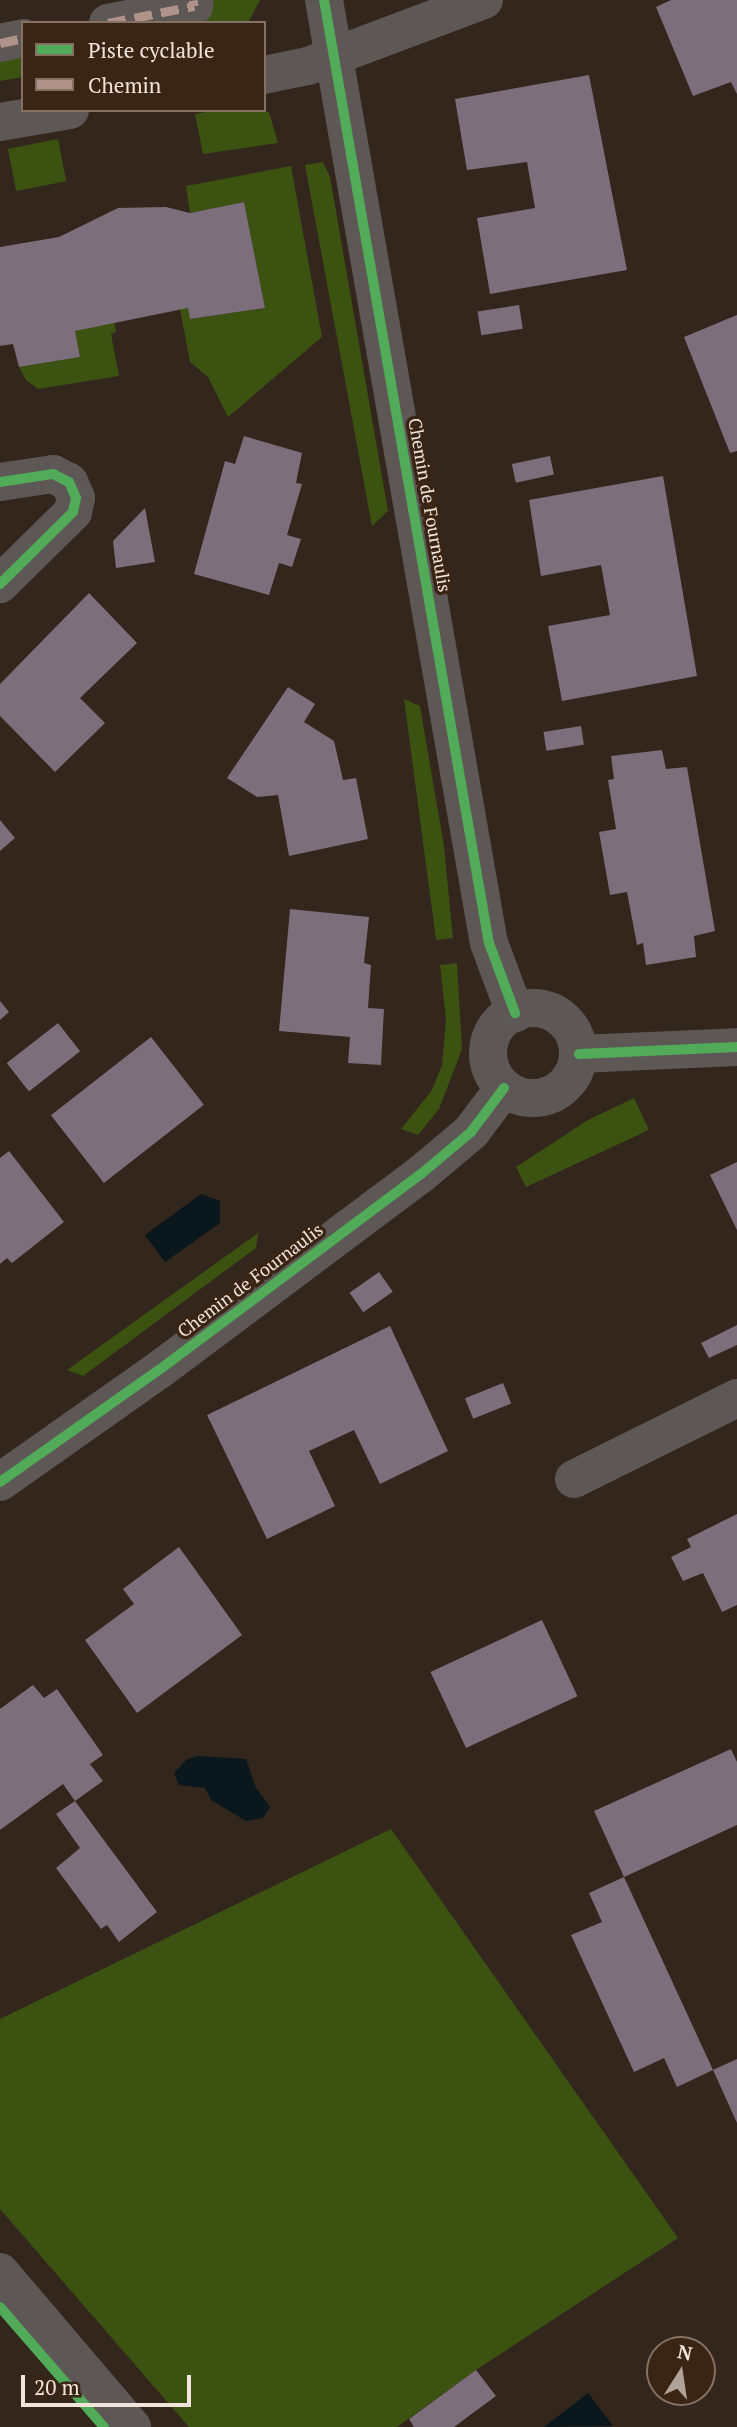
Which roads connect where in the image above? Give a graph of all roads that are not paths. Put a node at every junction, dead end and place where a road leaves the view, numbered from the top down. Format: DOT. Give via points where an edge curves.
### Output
graph roads {
  1 [pos="193,0"];
  2 [pos="324,0"];
  3 [pos="484,0"];
  4 [pos="118,21"];
  5 [pos="21,38"];
  6 [pos="0,43"];
  7 [pos="334,55"];
  8 [pos="266,74"];
  9 [pos="58,112"];
  10 [pos="0,122"];
  11 [pos="0,482"];
  12 [pos="0,584"];
  13 [pos="515,1013"];
  14 [pos="737,1046"];
  15 [pos="579,1054"];
  16 [pos="504,1088"];
  17 [pos="737,1398"];
  18 [pos="574,1479"];
  19 [pos="0,1482"];
  20 [pos="0,2272"];
  21 [pos="132,2427"];
  1 -- 4 [label="street" via="194,6"];
  2 -- 7 [label="street, Chemin de Fournaulis"];
  3 -- 7 [label="street"];
  5 -- 6 [label="street"];
  7 -- 8 [label="street"];
  7 -- 13 [label="street, Chemin de Fournaulis" via="489,943"];
  9 -- 10 [label="street"];
  11 -- 12 [label="street" via="52,474 69,482 76,498 73,512"];
  13 -- 15 [label="street" via="544,1010 562,1018 575,1034"];
  13 -- 16 [label="street" via="493,1032 488,1053 492,1072"];
  14 -- 15 [label="street"];
  15 -- 16 [label="street" via="574,1074 561,1090 543,1097 523,1097"];
  16 -- 19 [label="street, Chemin de Fournaulis" via="480,1124 421,1174"];
  17 -- 18 [label="street"];
  20 -- 21 [label="street"];
}
